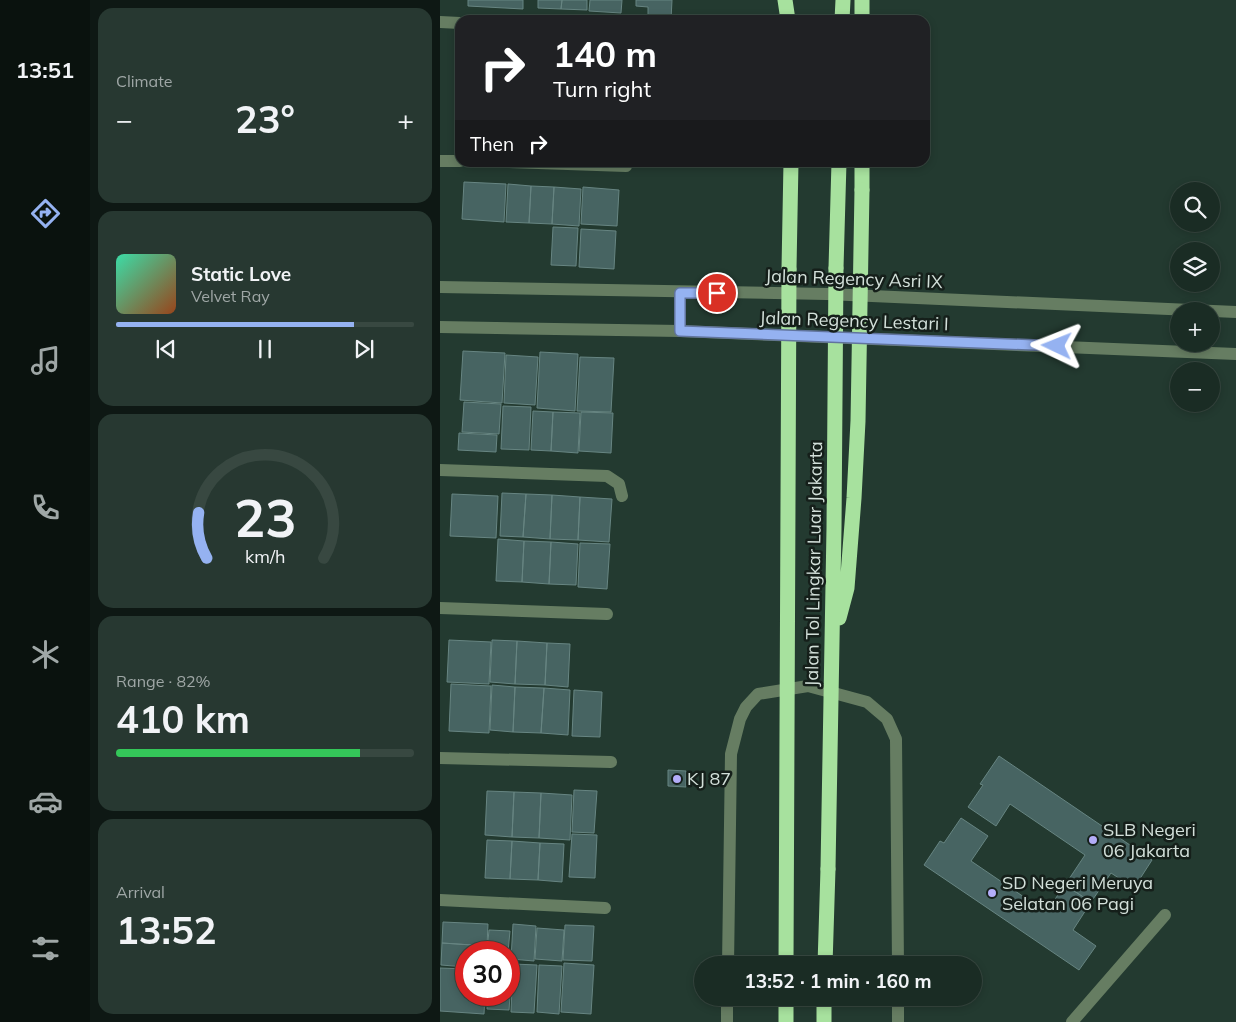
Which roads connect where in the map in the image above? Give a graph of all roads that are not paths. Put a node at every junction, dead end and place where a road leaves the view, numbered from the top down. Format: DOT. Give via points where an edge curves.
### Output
graph roads {
  1 [pos="785,0"];
  2 [pos="794,0"];
  3 [pos="843,0"];
  4 [pos="862,0"];
  5 [pos="787,15"];
  6 [pos="794,15"];
  7 [pos="842,15"];
  8 [pos="862,15"];
  9 [pos="440,22"];
  10 [pos="455,23"];
  11 [pos="440,160"];
  12 [pos="455,161"];
  13 [pos="791,167"];
  14 [pos="839,167"];
  15 [pos="862,167"];
  16 [pos="440,287"];
  17 [pos="680,297"];
  18 [pos="1236,312"];
  19 [pos="440,327"];
  20 [pos="680,328"];
  21 [pos="1236,354"];
  22 [pos="440,470"];
  23 [pos="622,496"];
  24 [pos="440,608"];
  25 [pos="607,614"];
  26 [pos="833,639"];
  27 [pos="440,758"];
  28 [pos="611,762"];
  29 [pos="440,900"];
  30 [pos="605,908"];
  31 [pos="1165,915"];
  32 [pos="728,956"];
  33 [pos="786,956"];
  34 [pos="825,956"];
  35 [pos="898,956"];
  36 [pos="727,1006"];
  37 [pos="786,1006"];
  38 [pos="824,1006"];
  39 [pos="898,1006"];
  40 [pos="727,1022"];
  41 [pos="786,1022"];
  42 [pos="824,1022"];
  43 [pos="898,1022"];
  44 [pos="1072,1022"];
  1 -- 5 [label="highway"];
  2 -- 6 [label="highway"];
  3 -- 7 [label="highway"];
  4 -- 8 [label="highway"];
  9 -- 10 [label="street"];
  11 -- 12 [label="street"];
  13 -- 33 [label="highway, Jalan Tol Lingkar Luar Jakarta, bridge"];
  14 -- 26 [label="highway, Jalan Tol Lingkar Luar Jakarta, bridge"];
  15 -- 26 [label="highway, bridge" via="854,498 847,588"];
  16 -- 17 [label="street, Jalan Regency Asri IX"];
  17 -- 18 [label="street, Jalan Regency Asri IX" via="827,294"];
  17 -- 20 [label="street"];
  19 -- 20 [label="street, Jalan Regency Lestari I"];
  20 -- 21 [label="street, Jalan Regency Lestari I"];
  22 -- 23 [label="street" via="607,476 619,484"];
  24 -- 25 [label="street"];
  26 -- 34 [label="highway, Jalan Tol Lingkar Luar Jakarta, bridge"];
  27 -- 28 [label="street"];
  29 -- 30 [label="street"];
  31 -- 44 [label="street"];
  32 -- 35 [label="street" via="731,754 740,719 758,694 808,686 867,702 887,719 896,739"];
  36 -- 40 [label="street"];
  37 -- 41 [label="highway"];
  38 -- 42 [label="highway"];
  39 -- 43 [label="street"];
}
